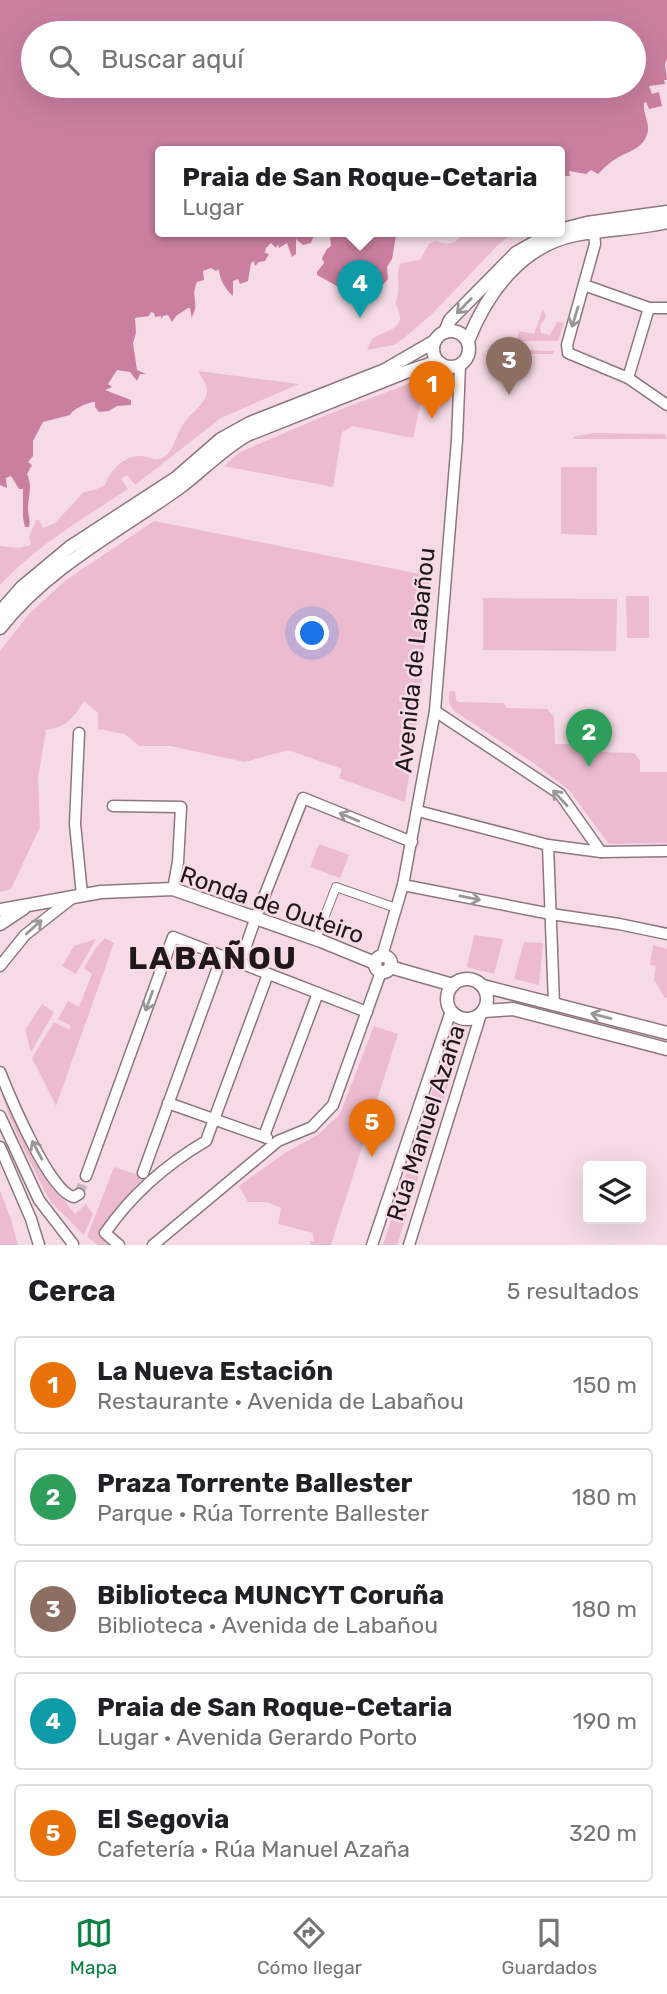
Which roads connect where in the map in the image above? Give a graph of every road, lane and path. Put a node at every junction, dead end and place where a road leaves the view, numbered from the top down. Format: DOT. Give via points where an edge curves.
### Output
graph roads {
  1 [pos="667,212"];
  2 [pos="667,222"];
  3 [pos="565,228"];
  4 [pos="594,232"];
  5 [pos="544,237"];
  6 [pos="584,285"];
  7 [pos="649,308"];
  8 [pos="667,308"];
  9 [pos="440,336"];
  10 [pos="468,341"];
  11 [pos="440,363"];
  12 [pos="460,365"];
  13 [pos="628,378"];
  14 [pos="667,405"];
  15 [pos="0,612"];
  16 [pos="0,628"];
  17 [pos="435,711"];
  18 [pos="79,733"];
  19 [pos="113,806"];
  20 [pos="418,811"];
  21 [pos="412,842"];
  22 [pos="548,845"];
  23 [pos="601,852"];
  24 [pos="667,852"];
  25 [pos="403,885"];
  26 [pos="173,889"];
  27 [pos="78,896"];
  28 [pos="30,904"];
  29 [pos="396,908"];
  30 [pos="0,910"];
  31 [pos="551,914"];
  32 [pos="256,917"];
  33 [pos="0,924"];
  34 [pos="667,934"];
  35 [pos="316,939"];
  36 [pos="222,956"];
  37 [pos="240,963"];
  38 [pos="382,964"];
  39 [pos="0,966"];
  40 [pos="268,974"];
  41 [pos="453,985"];
  42 [pos="483,986"];
  43 [pos="318,993"];
  44 [pos="554,1004"];
  45 [pos="451,1011"];
  46 [pos="367,1012"];
  47 [pos="483,1013"];
  48 [pos="667,1032"];
  49 [pos="667,1049"];
  50 [pos="0,1072"];
  51 [pos="167,1103"];
  52 [pos="0,1116"];
  53 [pos="214,1119"];
  54 [pos="264,1136"];
  55 [pos="278,1141"];
  56 [pos="0,1147"];
  57 [pos="143,1173"];
  58 [pos="86,1176"];
  59 [pos="79,1194"];
  60 [pos="39,1245"];
  61 [pos="70,1245"];
  62 [pos="119,1245"];
  63 [pos="153,1245"];
  64 [pos="372,1245"];
  65 [pos="409,1245"];
  1 -- 3 [label="street"];
  2 -- 4 [label="street"];
  4 -- 6 [label="street"];
  4 -- 10 [label="street" via="556,241 525,259 490,295"];
  5 -- 9 [label="street, one-way" via="516,253"];
  6 -- 7 [label="street"];
  6 -- 13 [label="street, one-way" via="566,345 568,354"];
  7 -- 8 [label="street"];
  7 -- 13 [label="street"];
  9 -- 10 [label="street" via="456,331"];
  9 -- 11 [label="street" via="433,351"];
  9 -- 15 [label="street" via="385,370 220,439 176,478 70,547"];
  10 -- 12 [label="street" via="468,357"];
  11 -- 12 [label="street"];
  11 -- 16 [label="street" via="406,372 233,443 181,487 43,581"];
  12 -- 17 [label="street, Avenida de Labañou"];
  13 -- 14 [label="street"];
  17 -- 20 [label="street, Avenida de Labañou"];
  23 -- 17 [label="street, one-way" via="560,794"];
  18 -- 27 [label="street"];
  19 -- 26 [label="street" via="181,807"];
  20 -- 21 [label="street, Avenida de Labañou"];
  20 -- 22 [label="street"];
  21 -- 25 [label="street, Avenida de Labañou"];
  21 -- 32 [label="street, one-way" via="303,798"];
  22 -- 23 [label="street"];
  22 -- 31 [label="street"];
  23 -- 24 [label="street"];
  25 -- 29 [label="street, Avenida de Labañou"];
  25 -- 31 [label="street, one-way"];
  26 -- 27 [label="street, Ronda de Outeiro"];
  26 -- 32 [label="street, Ronda de Outeiro"];
  27 -- 28 [label="street, Ronda de Outeiro"];
  39 -- 27 [label="street, one-way" via="25,935"];
  28 -- 30 [label="street, Ronda de Outeiro"];
  28 -- 33 [label="street, Ronda de Outeiro"];
  29 -- 35 [label="street" via="336,887"];
  29 -- 38 [label="street, Avenida de Labañou"];
  31 -- 34 [label="street"];
  31 -- 44 [label="street"];
  32 -- 35 [label="street, Ronda de Outeiro"];
  32 -- 37 [label="street"];
  35 -- 38 [label="street, Ronda de Outeiro"];
  36 -- 37 [label="street"];
  36 -- 51 [label="street"];
  36 -- 58 [label="street, one-way" via="173,937"];
  37 -- 40 [label="street"];
  38 -- 41 [label="street, Ronda de Outeiro"];
  38 -- 46 [label="street, Avenida de Labañou"];
  40 -- 43 [label="street"];
  40 -- 53 [label="street"];
  41 -- 42 [label="street, Ronda de Outeiro" via="464,979"];
  41 -- 45 [label="street" via="447,1001"];
  42 -- 44 [label="street, Ronda de Outeiro"];
  42 -- 47 [label="street" via="488,998"];
  43 -- 46 [label="street"];
  43 -- 54 [label="street"];
  48 -- 44 [label="street, Ronda de Outeiro, one-way"];
  45 -- 47 [label="street" via="466,1020"];
  45 -- 64 [label="street, Rúa Manuel Azaña"];
  46 -- 55 [label="street, Avenida de Labañou" via="333,1105 312,1127"];
  47 -- 49 [label="street" via="513,1009"];
  47 -- 65 [label="street, Rúa Manuel Azaña"];
  59 -- 50 [label="street, one-way" via="67,1196 53,1179"];
  51 -- 53 [label="street"];
  51 -- 57 [label="street"];
  52 -- 61 [label="street" via="39,1200"];
  53 -- 54 [label="street"];
  53 -- 62 [label="street" via="206,1142 181,1156 122,1208 105,1233"];
  54 -- 55 [label="street"];
  55 -- 63 [label="street, Avenida de Labañou"];
  56 -- 60 [label="street"];
}
